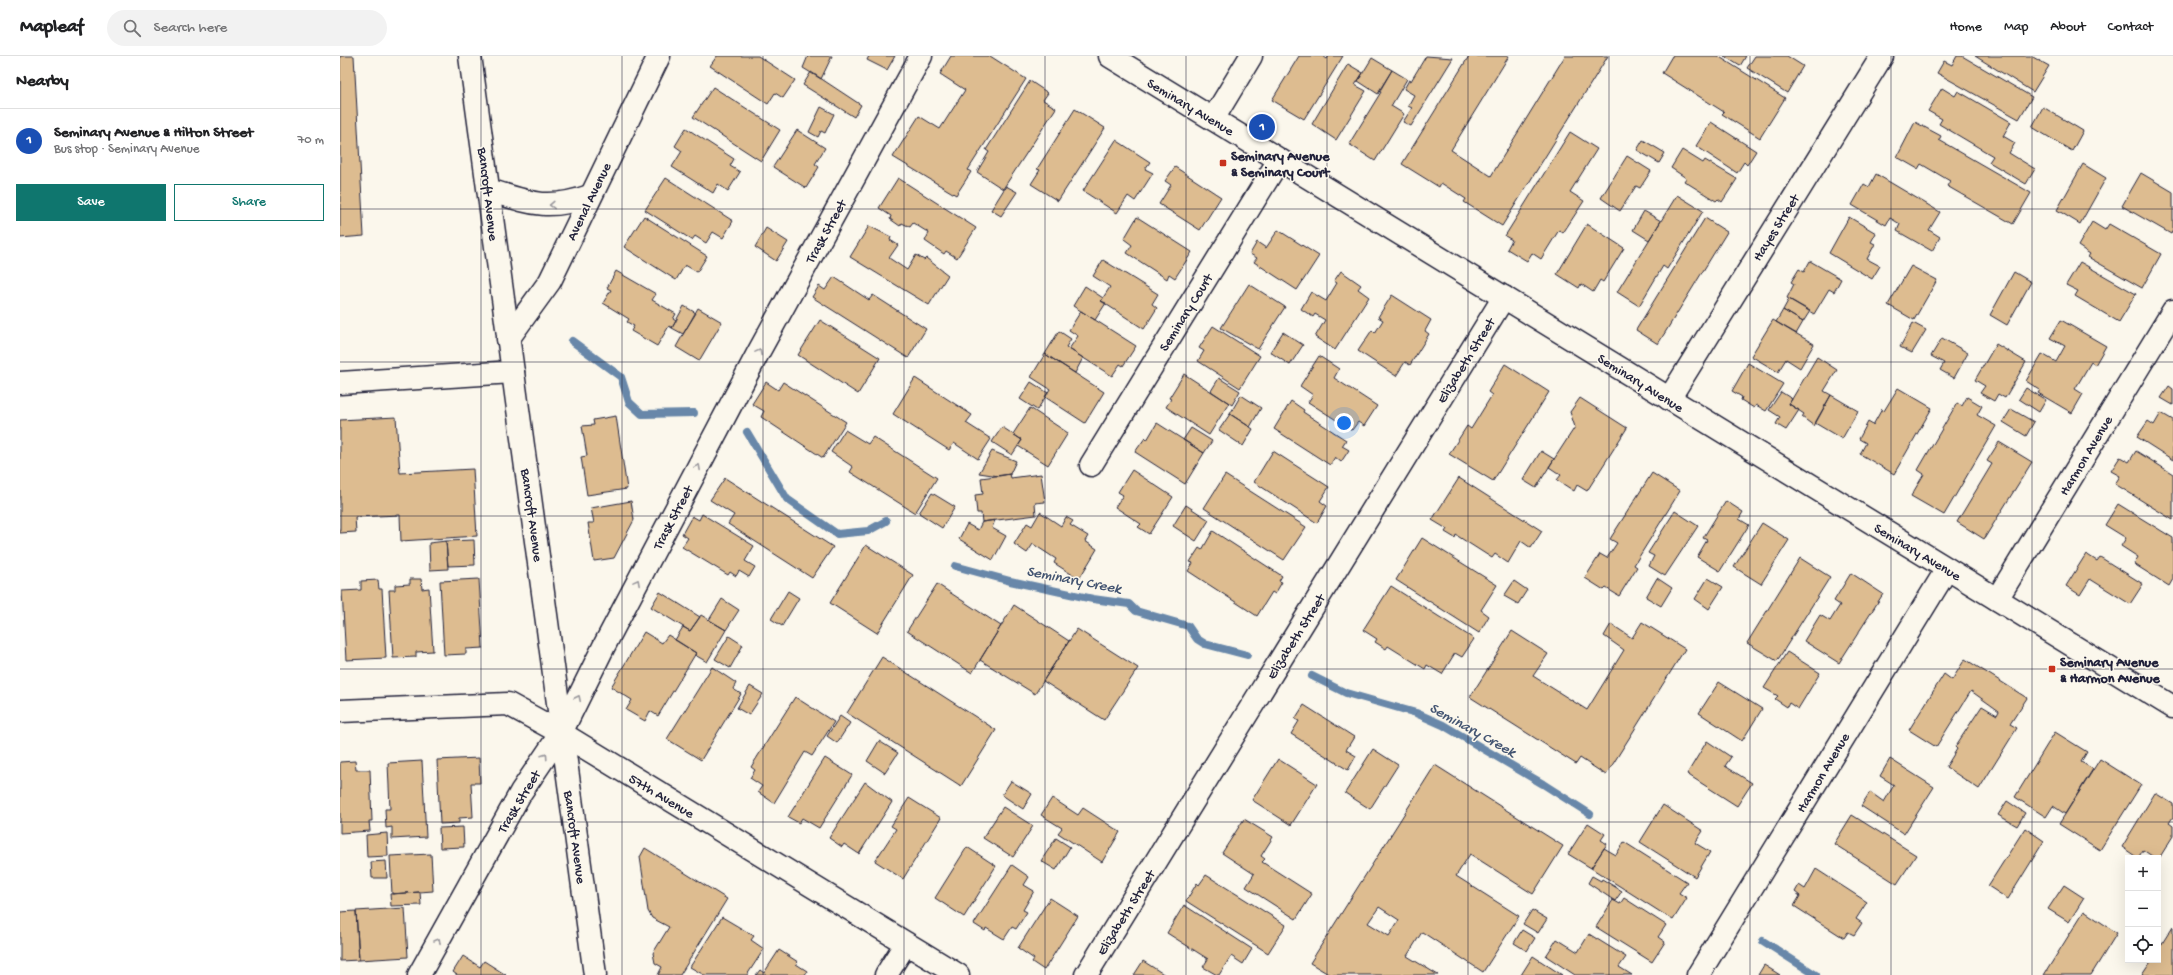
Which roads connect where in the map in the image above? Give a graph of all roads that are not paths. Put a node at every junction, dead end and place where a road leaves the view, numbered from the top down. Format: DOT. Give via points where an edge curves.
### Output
graph roads {
  1 [pos="470,56"];
  2 [pos="658,56"];
  3 [pos="921,56"];
  4 [pos="1110,56"];
  5 [pos="1251,56"];
  6 [pos="1882,56"];
  7 [pos="1213,119"];
  8 [pos="1279,160"];
  9 [pos="489,190"];
  10 [pos="590,196"];
  11 [pos="1504,297"];
  12 [pos="2173,311"];
  13 [pos="508,339"];
  14 [pos="513,372"];
  15 [pos="340,383"];
  16 [pos="1669,399"];
  17 [pos="1091,464"];
  18 [pos="1947,569"];
  19 [pos="1996,599"];
  20 [pos="2173,707"];
  21 [pos="340,711"];
  22 [pos="561,733"];
  23 [pos="906,943"];
  24 [pos="419,975"];
  25 [pos="595,975"];
  26 [pos="886,975"];
  27 [pos="958,975"];
  28 [pos="1086,975"];
  29 [pos="1698,975"];
  1 -- 9 [label="street, Bancroft Avenue"];
  2 -- 10 [label="street, Avenal Avenue"];
  22 -- 3 [label="street, Trask Street, one-way" via="607,639 751,367"];
  4 -- 7 [label="street, Seminary Avenue"];
  5 -- 7 [label="street"];
  6 -- 16 [label="street, Hayes Street"];
  7 -- 8 [label="street, Seminary Avenue"];
  8 -- 11 [label="street, Seminary Avenue"];
  8 -- 17 [label="street, Seminary Court"];
  10 -- 9 [label="street, one-way" via="552,206 534,204"];
  9 -- 13 [label="street, Bancroft Avenue"];
  10 -- 13 [label="street, Avenal Avenue" via="550,281"];
  11 -- 16 [label="street, Seminary Avenue"];
  11 -- 28 [label="street, Elizabeth Street"];
  12 -- 19 [label="street, Harmon Avenue"];
  13 -- 14 [label="street, Bancroft Avenue"];
  14 -- 15 [label="street"];
  14 -- 22 [label="street, Bancroft Avenue"];
  16 -- 18 [label="street, Seminary Avenue"];
  18 -- 19 [label="street, Seminary Avenue"];
  18 -- 29 [label="street, Harmon Avenue"];
  19 -- 20 [label="street, Seminary Avenue"];
  21 -- 22 [label="street, 57th Avenue" via="508,704"];
  22 -- 23 [label="street, 57th Avenue"];
  24 -- 22 [label="street, Trask Street, one-way" via="521,792"];
  22 -- 25 [label="street, Bancroft Avenue"];
  23 -- 26 [label="street"];
  23 -- 27 [label="street, 57th Avenue"];
}
